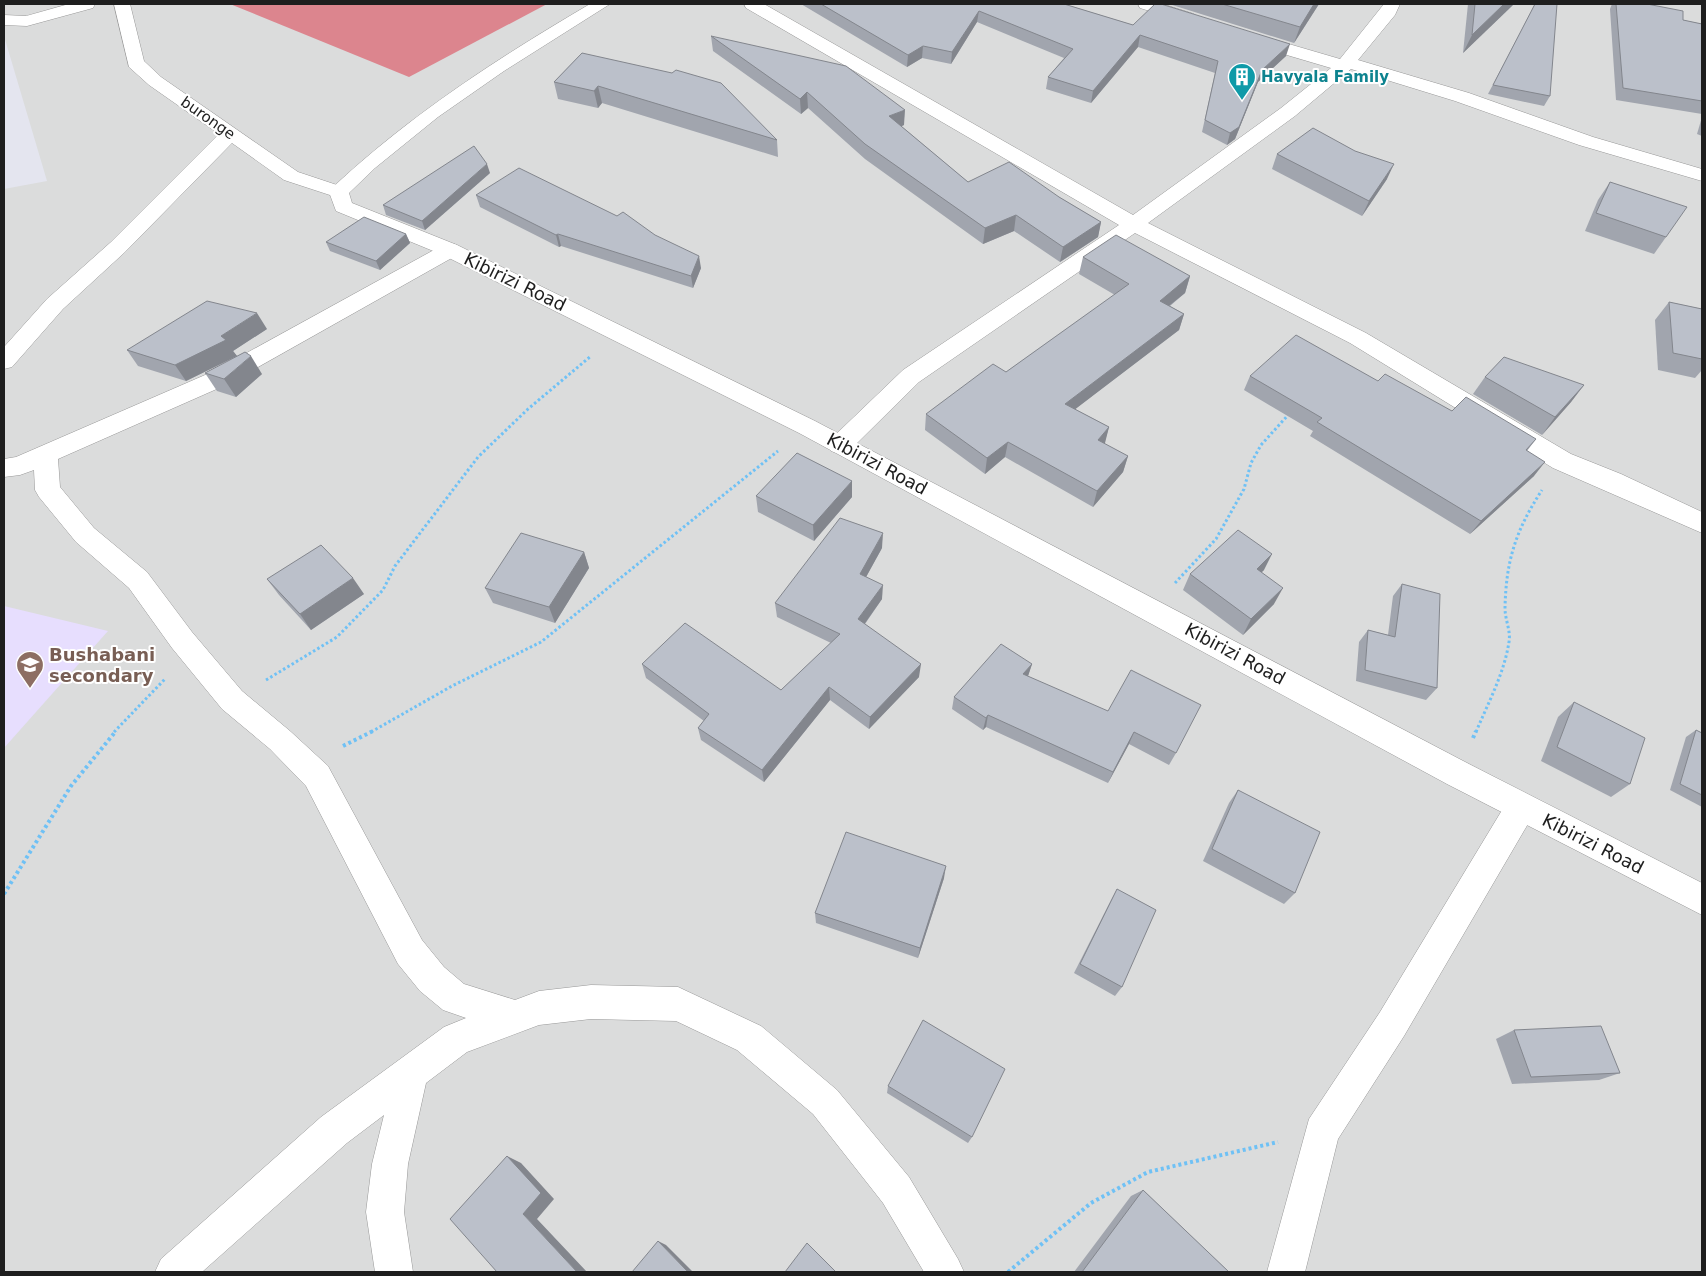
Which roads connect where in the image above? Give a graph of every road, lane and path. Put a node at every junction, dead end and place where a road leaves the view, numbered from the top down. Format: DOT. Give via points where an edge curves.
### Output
graph roads {
  1 [pos="87,4"];
  2 [pos="602,4"];
  3 [pos="752,4"];
  4 [pos="1146,4"];
  5 [pos="1392,4"];
  6 [pos="126,5"];
  7 [pos="4,20"];
  8 [pos="1207,24"];
  9 [pos="1235,33"];
  10 [pos="1346,64"];
  11 [pos="231,134"];
  12 [pos="1702,175"];
  13 [pos="339,192"];
  14 [pos="1133,224"];
  15 [pos="450,250"];
  16 [pos="618,334"];
  17 [pos="4,361"];
  18 [pos="1294,410"];
  19 [pos="807,426"];
  20 [pos="840,444"];
  21 [pos="45,454"];
  22 [pos="1562,461"];
  23 [pos="4,468"];
  24 [pos="1702,523"];
  25 [pos="1150,608"];
  26 [pos="191,651"];
  27 [pos="232,700"];
  28 [pos="303,763"];
  29 [pos="1458,774"];
  30 [pos="1521,807"];
  31 [pos="4,894"];
  32 [pos="1702,900"];
  33 [pos="515,1017"];
  34 [pos="411,1073"];
  35 [pos="1322,1132"];
  36 [pos="174,1272"];
  37 [pos="394,1272"];
  38 [pos="945,1272"];
  39 [pos="1008,1272"];
  40 [pos="1286,1272"];
  1 -- 7 [label="street" via="27,21"];
  2 -- 13 [label="street" via="515,54 362,168"];
  3 -- 14 [label="street"];
  4 -- 8 [label="street"];
  5 -- 10 [label="street"];
  6 -- 11 [label="street, buronge" via="135,62 155,81"];
  9 -- 10 [label="street"];
  10 -- 12 [label="street" via="1462,97 1586,140"];
  10 -- 14 [label="street" via="1288,112"];
  11 -- 13 [label="street, buronge" via="291,176"];
  11 -- 17 [label="street" via="55,304"];
  13 -- 15 [label="street, Kibirizi Road" via="343,207"];
  14 -- 20 [label="street" via="911,376"];
  14 -- 22 [label="street" via="1358,338"];
  15 -- 16 [label="street, Kibirizi Road"];
  15 -- 21 [label="street" via="220,378"];
  16 -- 19 [label="street, Kibirizi Road"];
  16 -- 27 [label="path" via="528,409 478,457 395,566 383,590 338,637"];
  18 -- 25 [label="path" via="1261,445 1251,463 1244,489 1216,539"];
  19 -- 20 [label="street, Kibirizi Road"];
  19 -- 28 [label="path" via="541,642 452,686 352,742"];
  20 -- 25 [label="street, Kibirizi Road"];
  21 -- 23 [label="street" via="20,466"];
  21 -- 26 [label="street" via="48,490 85,535 138,580"];
  22 -- 24 [label="street"];
  22 -- 29 [label="path" via="1526,513 1510,550 1505,615 1510,639 1502,672"];
  25 -- 29 [label="street, Kibirizi Road"];
  26 -- 27 [label="street"];
  26 -- 31 [label="path" via="96,752"];
  27 -- 28 [label="street"];
  28 -- 33 [label="street" via="317,776 410,952 432,979 456,998"];
  29 -- 30 [label="street, Kibirizi Road"];
  30 -- 32 [label="street, Kibirizi Road"];
  30 -- 35 [label="street" via="1392,1024"];
  33 -- 34 [label="street" via="456,1039"];
  33 -- 38 [label="street" via="539,1008 591,1002 678,1004 749,1038 826,1102 896,1190"];
  34 -- 36 [label="street" via="334,1130"];
  34 -- 37 [label="street" via="390,1164 385,1212"];
  35 -- 39 [label="path" via="1148,1172 1091,1203"];
  35 -- 40 [label="street"];
}
